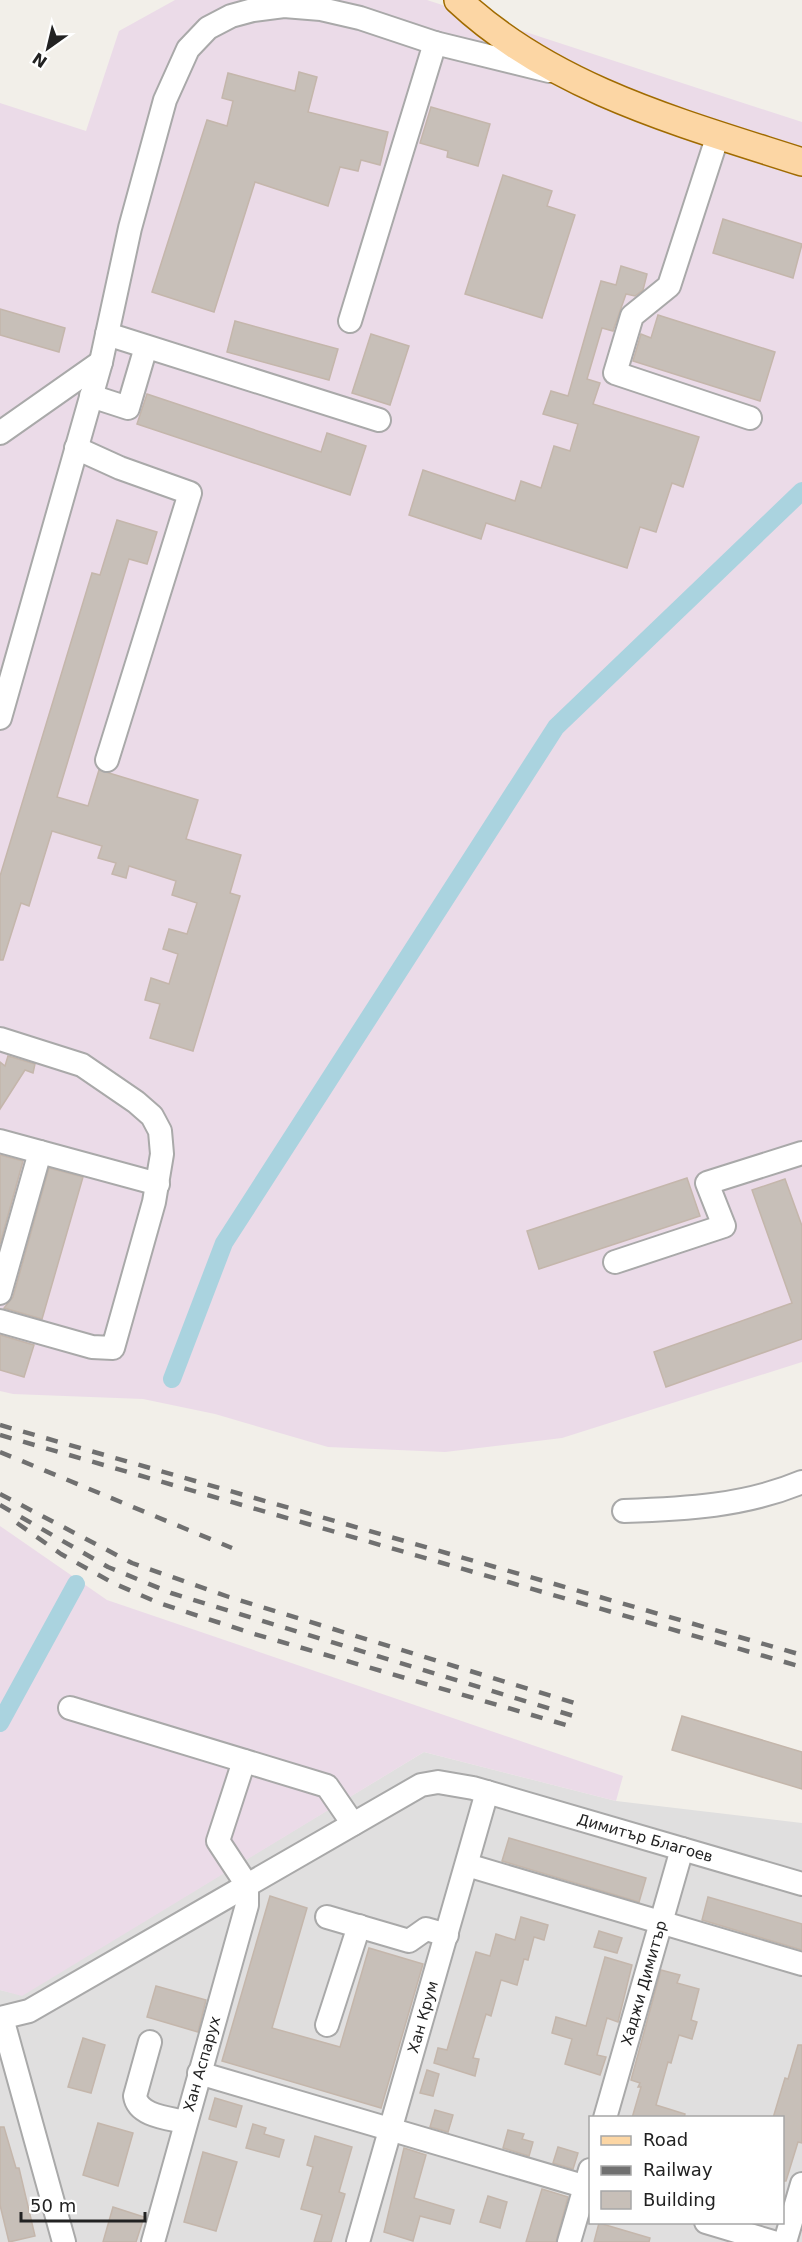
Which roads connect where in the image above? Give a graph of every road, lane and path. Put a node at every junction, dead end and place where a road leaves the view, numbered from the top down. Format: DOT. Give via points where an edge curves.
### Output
graph roads {
  1 [pos="458,0"];
  2 [pos="435,43"];
  3 [pos="559,73"];
  4 [pos="718,135"];
  5 [pos="802,162"];
  6 [pos="350,321"];
  7 [pos="106,334"];
  8 [pos="146,347"];
  9 [pos="101,362"];
  10 [pos="91,396"];
  11 [pos="750,417"];
  12 [pos="379,420"];
  13 [pos="0,433"];
  14 [pos="76,448"];
  15 [pos="0,718"];
  16 [pos="107,760"];
  17 [pos="0,1039"];
  18 [pos="0,1141"];
  19 [pos="39,1152"];
  20 [pos="802,1153"];
  21 [pos="158,1184"];
  22 [pos="615,1262"];
  23 [pos="0,1293"];
  24 [pos="0,1321"];
  25 [pos="802,1482"];
  26 [pos="624,1511"];
  27 [pos="70,1708"];
  28 [pos="244,1761"];
  29 [pos="487,1792"];
  30 [pos="353,1824"];
  31 [pos="682,1849"];
  32 [pos="467,1865"];
  33 [pos="802,1884"];
  34 [pos="247,1885"];
  35 [pos="327,1917"];
  36 [pos="661,1924"];
  37 [pos="358,1926"];
  38 [pos="447,1935"];
  39 [pos="802,1964"];
  40 [pos="1,2018"];
  41 [pos="327,2025"];
  42 [pos="150,2042"];
  43 [pos="199,2073"];
  44 [pos="606,2116"];
  45 [pos="186,2122"];
  46 [pos="391,2130"];
  47 [pos="589,2182"];
  48 [pos="802,2184"];
  49 [pos="710,2224"];
  50 [pos="64,2242"];
  51 [pos="153,2242"];
  52 [pos="358,2242"];
  53 [pos="570,2242"];
  54 [pos="773,2242"];
  55 [pos="785,2242"];
  1 -- 3 [label="main road" via="513,44"];
  2 -- 3 [label="street"];
  2 -- 6 [label="street"];
  2 -- 7 [label="street" via="360,18 284,6 231,16 208,28 188,49 165,100"];
  3 -- 4 [label="main road" via="613,98"];
  4 -- 5 [label="main road"];
  4 -- 11 [label="street" via="669,286 632,316 615,373"];
  7 -- 8 [label="street"];
  7 -- 9 [label="street"];
  8 -- 10 [label="street" via="128,408"];
  8 -- 12 [label="street"];
  9 -- 10 [label="street"];
  9 -- 13 [label="street"];
  10 -- 14 [label="street"];
  14 -- 15 [label="street"];
  14 -- 16 [label="street" via="190,493"];
  17 -- 21 [label="street" via="82,1065 152,1116 160,1131"];
  18 -- 19 [label="street"];
  19 -- 21 [label="street"];
  19 -- 23 [label="street"];
  20 -- 22 [label="street" via="706,1184 724,1226"];
  21 -- 24 [label="street" via="113,1348 92,1347"];
  25 -- 26 [label="street" via="738,1502 690,1509"];
  27 -- 28 [label="street"];
  28 -- 30 [label="street" via="327,1786"];
  28 -- 34 [label="street" via="218,1841"];
  29 -- 30 [label="street, Димитър Благоев" via="447,1783 421,1785"];
  29 -- 31 [label="street, Димитър Благоев"];
  29 -- 32 [label="street, Хан Крум"];
  30 -- 34 [label="street, Димитър Благоев"];
  31 -- 33 [label="street, Димитър Благоев"];
  31 -- 36 [label="street, Хаджи Димитър"];
  32 -- 36 [label="street"];
  32 -- 38 [label="street, Хан Крум"];
  34 -- 40 [label="street, Димитър Благоев" via="29,2011"];
  34 -- 43 [label="street, Хан Аспарух" via="244,1919"];
  35 -- 37 [label="street"];
  36 -- 39 [label="street"];
  36 -- 44 [label="street, Хаджи Димитър"];
  37 -- 38 [label="street" via="409,1941 426,1929"];
  37 -- 41 [label="street"];
  38 -- 46 [label="street, Хан Крум"];
  40 -- 50 [label="street"];
  42 -- 45 [label="street" via="136,2104 142,2110"];
  43 -- 45 [label="street, Хан Аспарух"];
  43 -- 46 [label="street"];
  45 -- 51 [label="street, Хан Аспарух"];
  46 -- 47 [label="street"];
  46 -- 52 [label="street, Хан Крум"];
  47 -- 53 [label="street"];
  48 -- 55 [label="street"];
  49 -- 54 [label="street"];
}
